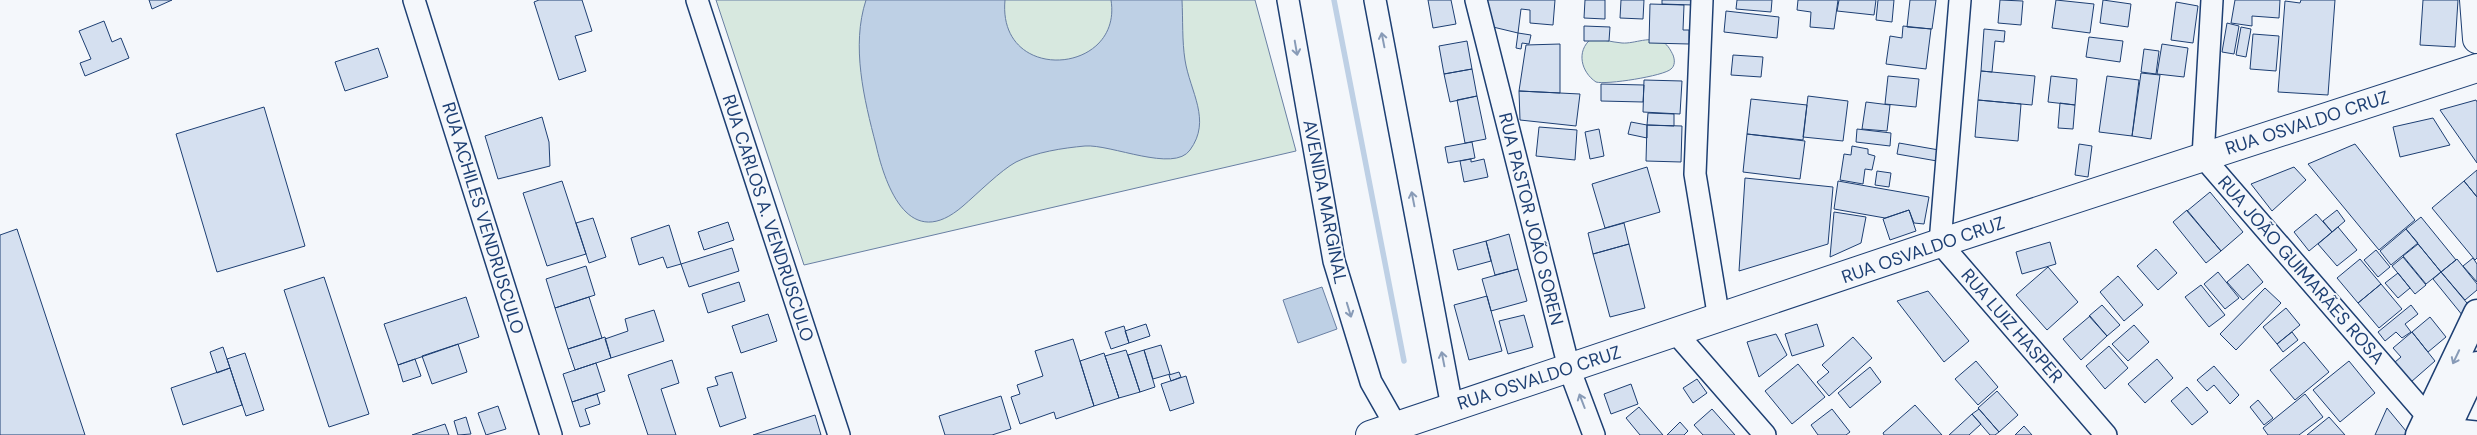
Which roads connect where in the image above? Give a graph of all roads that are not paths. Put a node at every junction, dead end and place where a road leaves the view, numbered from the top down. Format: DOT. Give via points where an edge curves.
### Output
graph roads {
  1 [pos="414,0"];
  2 [pos="697,0"];
  3 [pos="1288,0"];
  4 [pos="1376,0"];
  5 [pos="1476,0"];
  6 [pos="1702,0"];
  7 [pos="1960,0"];
  8 [pos="2212,0"];
  9 [pos="2474,0"];
  10 [pos="2477,39"];
  11 [pos="2477,68"];
  12 [pos="2203,157"];
  13 [pos="1940,243"];
  14 [pos="2477,313"];
  15 [pos="1719,319"];
  16 [pos="1676,333"];
  17 [pos="2477,365"];
  18 [pos="1569,368"];
  19 [pos="1452,407"];
  20 [pos="1410,427"];
  21 [pos="2434,429"];
  22 [pos="2477,432"];
  23 [pos="551,435"];
  24 [pos="839,435"];
  25 [pos="1370,435"];
  26 [pos="1594,435"];
  27 [pos="1765,435"];
  28 [pos="2106,435"];
  1 -- 23 [label="street, RUA ACHILES VENDRUSCULO"];
  2 -- 24 [label="street, RUA CARLOS A. VENDRUSCULO"];
  3 -- 20 [label="street, AVENIDA MARGINAL, one-way" via="1334,261 1371,382"];
  19 -- 4 [label="street, one-way"];
  5 -- 18 [label="street, RUA PASTOR JOÃO SOREN"];
  6 -- 15 [label="street" via="1695,174"];
  7 -- 13 [label="street"];
  8 -- 12 [label="street"];
  9 -- 10 [label="highway"];
  11 -- 12 [label="highway, RUA OSVALDO CRUZ"];
  12 -- 13 [label="highway, RUA OSVALDO CRUZ"];
  12 -- 21 [label="street, RUA JOÃO GUIMARÃES ROSA"];
  13 -- 15 [label="highway, RUA OSVALDO CRUZ"];
  13 -- 28 [label="street, RUA LUIZ HASPER"];
  14 -- 21 [label="main road, one-way"];
  15 -- 16 [label="highway, RUA OSVALDO CRUZ"];
  16 -- 18 [label="highway, RUA OSVALDO CRUZ"];
  16 -- 27 [label="street"];
  17 -- 21 [label="main road"];
  18 -- 19 [label="highway, RUA OSVALDO CRUZ"];
  26 -- 18 [label="street, RUA PASTOR JOÃO SOREN, one-way"];
  19 -- 20 [label="highway, RUA OSVALDO CRUZ"];
  20 -- 25 [label="highway, RUA OSVALDO CRUZ"];
  21 -- 22 [label="street"];
}
